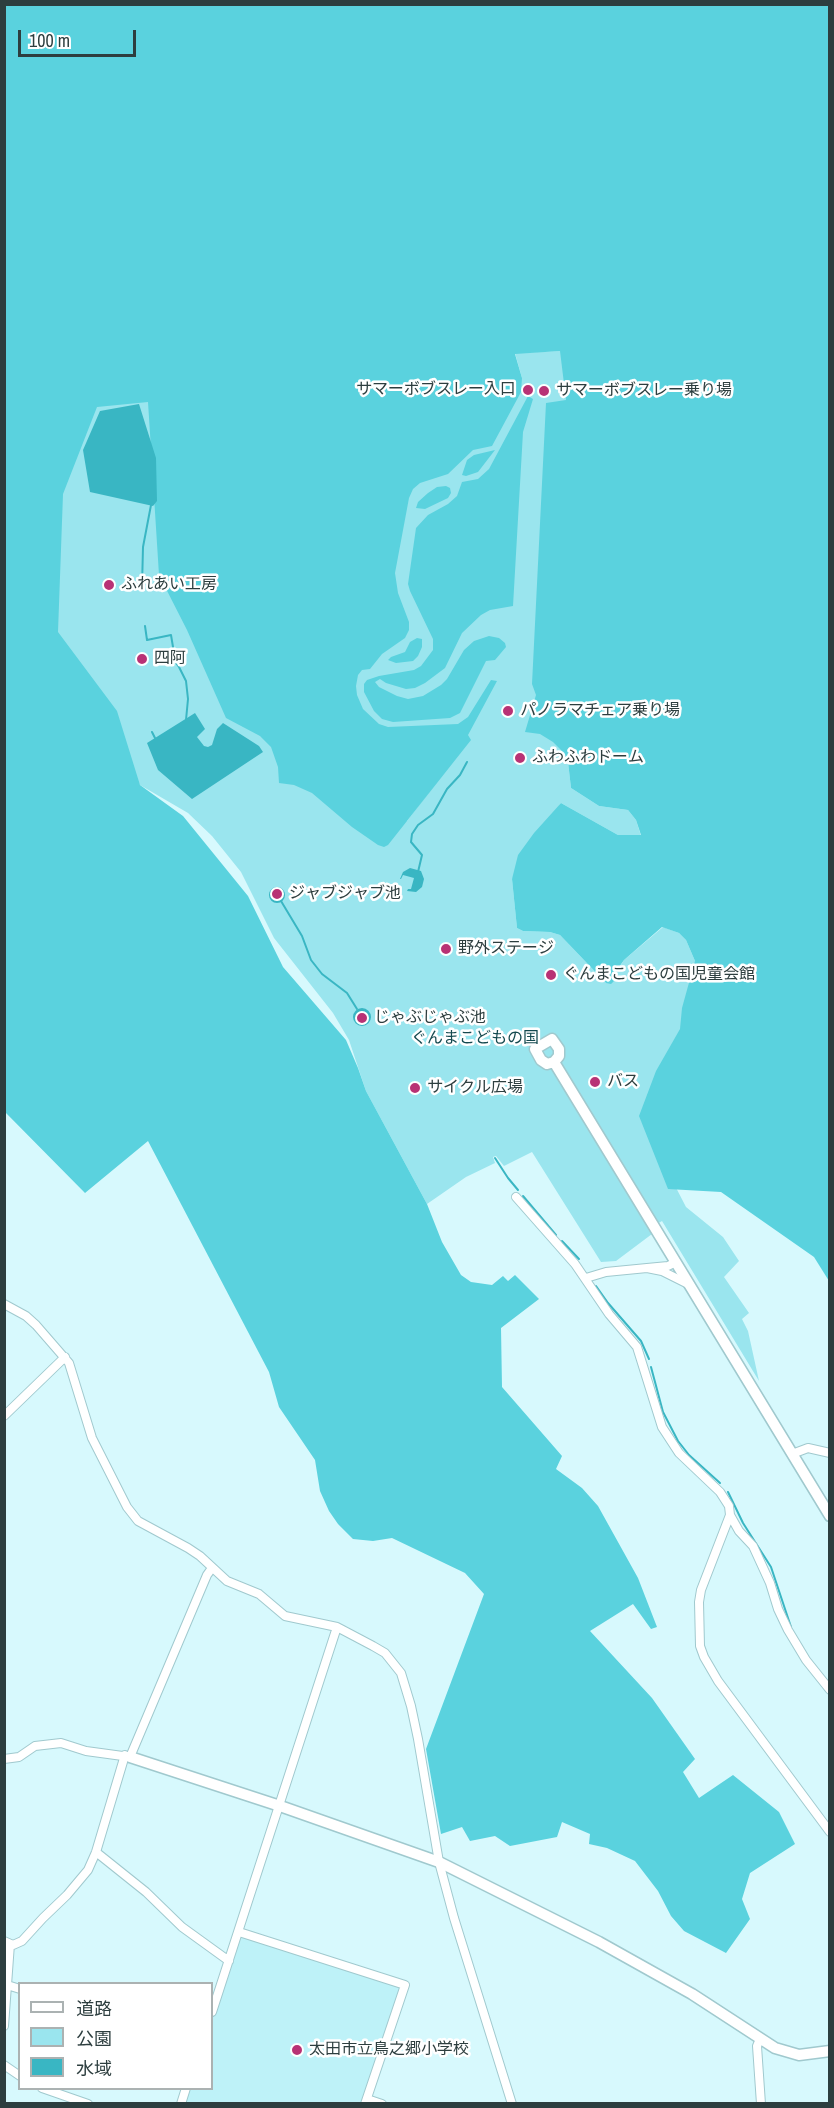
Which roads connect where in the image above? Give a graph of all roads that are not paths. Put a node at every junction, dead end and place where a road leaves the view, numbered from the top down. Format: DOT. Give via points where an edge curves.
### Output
graph roads {
  1 [pos="554,1062"];
  2 [pos="516,1197"];
  3 [pos="676,1262"];
  4 [pos="647,1268"];
  5 [pos="586,1278"];
  6 [pos="690,1286"];
  7 [pos="4,1304"];
  8 [pos="65,1357"];
  9 [pos="4,1416"];
  10 [pos="830,1453"];
  11 [pos="792,1454"];
  12 [pos="730,1515"];
  13 [pos="830,1516"];
  14 [pos="212,1568"];
  15 [pos="338,1627"];
  16 [pos="828,1683"];
  17 [pos="128,1756"];
  18 [pos="4,1759"];
  19 [pos="280,1806"];
  20 [pos="830,1832"];
  21 [pos="96,1852"];
  22 [pos="439,1862"];
  23 [pos="239,1932"];
  24 [pos="7,1943"];
  25 [pos="229,1961"];
  26 [pos="6,1984"];
  27 [pos="213,2009"];
  28 [pos="4,2026"];
  29 [pos="760,2039"];
  30 [pos="830,2051"];
  31 [pos="4,2065"];
  32 [pos="18,2075"];
  33 [pos="48,2090"];
  34 [pos="366,2101"];
  35 [pos="88,2103"];
  36 [pos="382,2103"];
  37 [pos="512,2103"];
  38 [pos="761,2103"];
  1 -- 3 [label="street"];
  2 -- 5 [label="street"];
  3 -- 4 [label="street"];
  3 -- 6 [label="street"];
  4 -- 5 [label="street"];
  4 -- 6 [label="street" via="662,1271"];
  5 -- 12 [label="street" via="594,1295 641,1353 659,1421 673,1444 720,1492"];
  6 -- 11 [label="street"];
  7 -- 8 [label="street" via="36,1324"];
  8 -- 9 [label="street"];
  8 -- 14 [label="street" via="92,1438 134,1517 188,1548"];
  10 -- 11 [label="street" via="808,1448"];
  11 -- 13 [label="street"];
  12 -- 16 [label="street" via="753,1546 788,1630 806,1660"];
  12 -- 20 [label="street" via="701,1590 700,1646 718,1682"];
  14 -- 15 [label="street" via="227,1581 259,1594 285,1616"];
  14 -- 17 [label="street"];
  15 -- 19 [label="street"];
  15 -- 22 [label="street" via="385,1653 401,1673 418,1739"];
  17 -- 18 [label="street" via="86,1751 61,1743 35,1746 19,1757"];
  17 -- 19 [label="street"];
  17 -- 21 [label="street"];
  19 -- 22 [label="street"];
  19 -- 23 [label="street"];
  21 -- 24 [label="street" via="88,1870 67,1895 22,1941"];
  21 -- 25 [label="street" via="182,1927"];
  22 -- 29 [label="street" via="609,1947 692,1994"];
  22 -- 37 [label="street"];
  23 -- 25 [label="street"];
  23 -- 34 [label="street" via="405,1985"];
  24 -- 26 [label="street"];
  25 -- 27 [label="street"];
  26 -- 28 [label="street"];
  29 -- 30 [label="street" via="793,2054"];
  29 -- 38 [label="street" via="757,2046"];
  31 -- 32 [label="street"];
  33 -- 35 [label="street"];
  34 -- 36 [label="street"];
}
